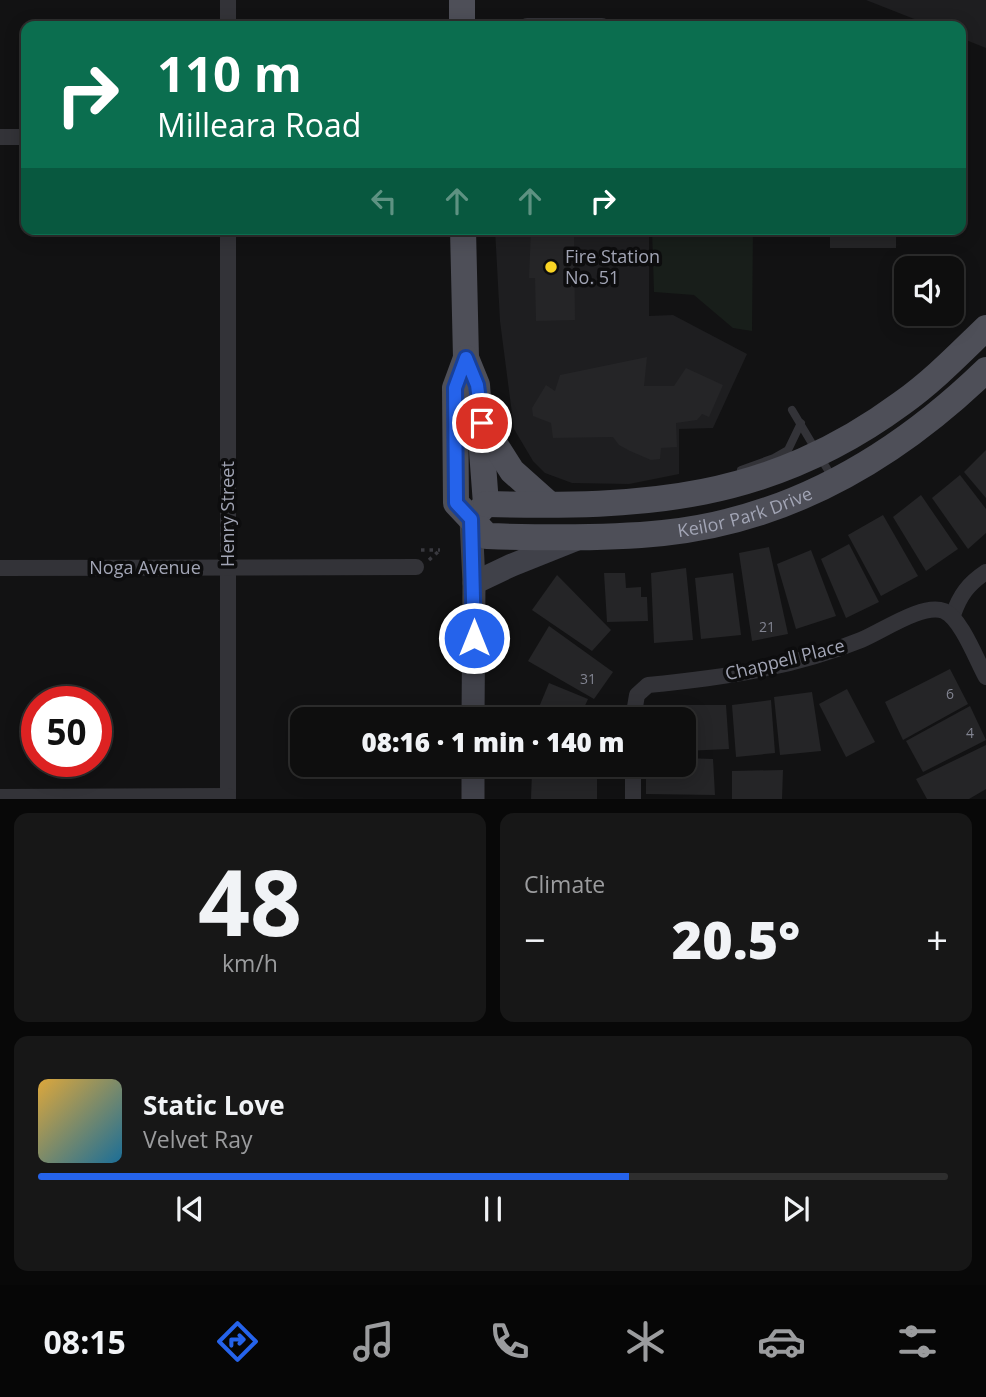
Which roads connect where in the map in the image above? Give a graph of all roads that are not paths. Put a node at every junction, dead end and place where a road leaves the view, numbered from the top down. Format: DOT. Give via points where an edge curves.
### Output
graph roads {
  1 [pos="228,0"];
  2 [pos="462,0"];
  3 [pos="228,21"];
  4 [pos="462,21"];
  5 [pos="0,137"];
  6 [pos="21,137"];
  7 [pos="228,235"];
  8 [pos="463,235"];
  9 [pos="986,328"];
  10 [pos="466,358"];
  11 [pos="986,370"];
  12 [pos="792,410"];
  13 [pos="482,423"];
  14 [pos="801,423"];
  15 [pos="818,455"];
  16 [pos="735,471"];
  17 [pos="835,481"];
  18 [pos="679,486"];
  19 [pos="646,502"];
  20 [pos="549,504"];
  21 [pos="478,512"];
  22 [pos="584,537"];
  23 [pos="416,567"];
  24 [pos="0,568"];
  25 [pos="228,568"];
  26 [pos="986,572"];
  27 [pos="474,583"];
  28 [pos="953,615"];
  29 [pos="986,677"];
  30 [pos="474,707"];
  31 [pos="635,707"];
  32 [pos="473,777"];
  33 [pos="633,777"];
  34 [pos="0,797"];
  35 [pos="228,797"];
  36 [pos="473,799"];
  37 [pos="633,799"];
  1 -- 3 [label="street"];
  2 -- 4 [label="main road"];
  5 -- 6 [label="street"];
  7 -- 25 [label="street, Henry Street"];
  8 -- 10 [label="main road"];
  9 -- 15 [label="main road, Keilor Park Drive" via="905,402"];
  10 -- 13 [label="main road" via="477,385"];
  10 -- 21 [label="main road" via="455,388 456,503"];
  11 -- 17 [label="main road, Keilor Park Drive" via="917,431"];
  12 -- 14 [label="lane"];
  13 -- 20 [label="main road" via="512,471"];
  13 -- 21 [label="main road"];
  14 -- 15 [label="lane"];
  14 -- 16 [label="lane" via="788,450"];
  15 -- 17 [label="lane"];
  15 -- 19 [label="main road, Keilor Park Drive" via="732,486"];
  17 -- 22 [label="main road, Keilor Park Drive" via="729,521 663,533"];
  18 -- 19 [label="lane"];
  19 -- 20 [label="main road, Keilor Park Drive"];
  20 -- 21 [label="main road, Keilor Park Drive"];
  21 -- 22 [label="main road, Keilor Park Drive" via="486,536"];
  21 -- 27 [label="main road"];
  22 -- 27 [label="main road"];
  23 -- 25 [label="street, Noga Avenue"];
  24 -- 25 [label="street, Noga Avenue"];
  25 -- 35 [label="street, Henry Street"];
  26 -- 28 [label="street" via="960,596"];
  27 -- 30 [label="main road"];
  28 -- 29 [label="street"];
  28 -- 31 [label="street, Chappell Place" via="928,609 814,656 751,673 648,685 637,695"];
  32 -- 36 [label="main road"];
  33 -- 37 [label="street"];
  34 -- 35 [label="street"];
}
